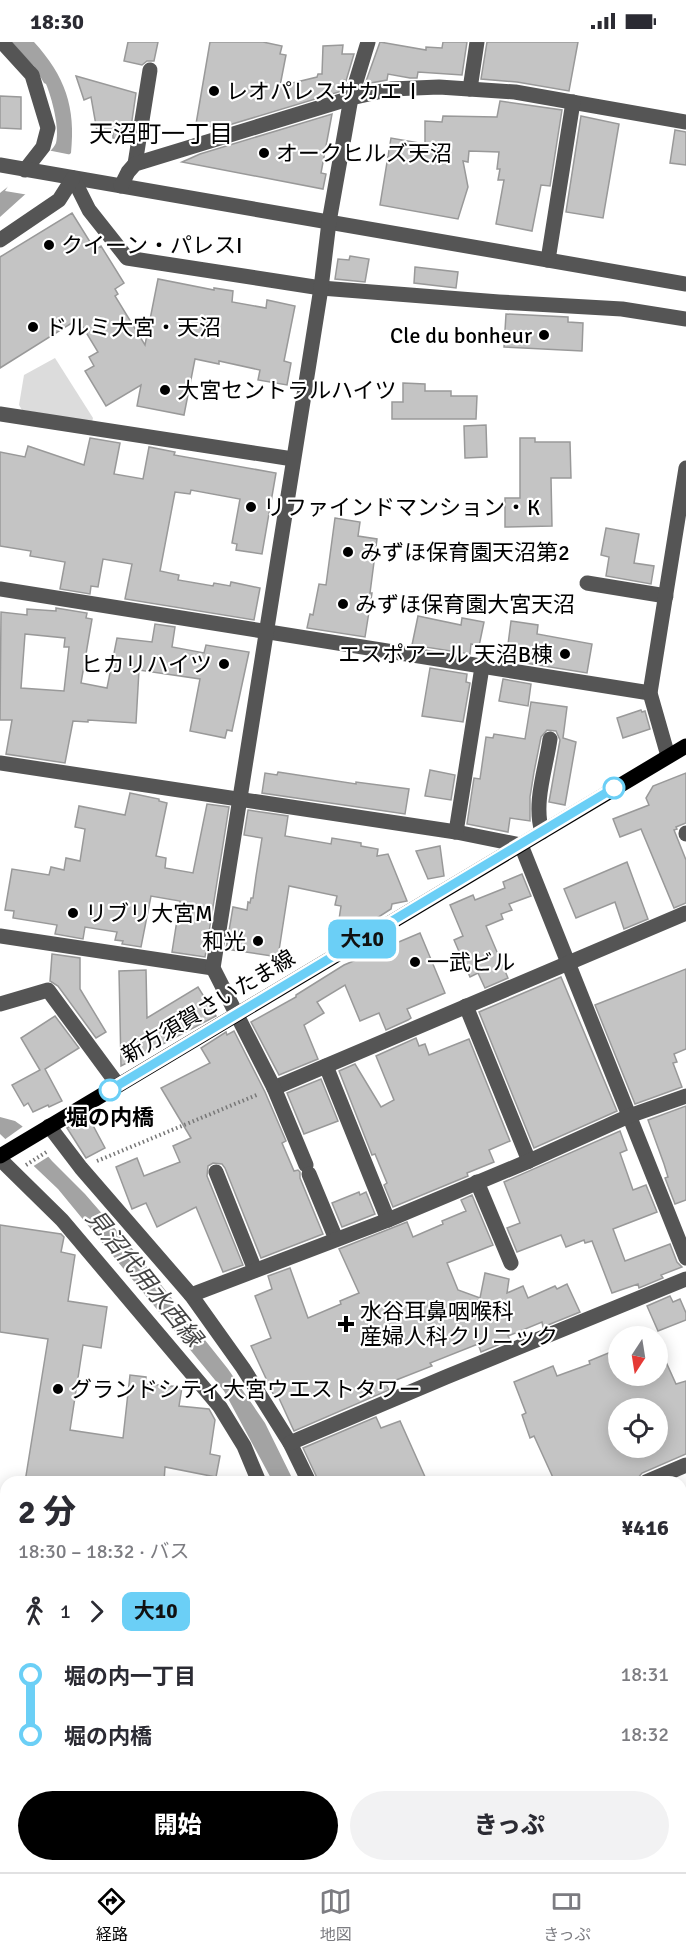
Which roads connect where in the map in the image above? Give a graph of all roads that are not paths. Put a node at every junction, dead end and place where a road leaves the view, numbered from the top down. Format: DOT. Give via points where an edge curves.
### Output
graph roads {
  1 [pos="2,42"];
  2 [pos="368,42"];
  3 [pos="477,42"];
  4 [pos="150,70"];
  5 [pos="470,89"];
  6 [pos="351,98"];
  7 [pos="573,102"];
  8 [pos="686,122"];
  9 [pos="135,164"];
  10 [pos="0,165"];
  11 [pos="23,170"];
  12 [pos="68,178"];
  13 [pos="121,186"];
  14 [pos="329,222"];
  15 [pos="0,240"];
  16 [pos="548,260"];
  17 [pos="686,284"];
  18 [pos="321,288"];
  19 [pos="686,319"];
  20 [pos="0,414"];
  21 [pos="293,459"];
  22 [pos="686,468"];
  23 [pos="670,567"];
  24 [pos="686,569"];
  25 [pos="586,583"];
  26 [pos="0,589"];
  27 [pos="666,596"];
  28 [pos="267,630"];
  29 [pos="482,667"];
  30 [pos="650,693"];
  31 [pos="550,739"];
  32 [pos="686,746"];
  33 [pos="668,756"];
  34 [pos="0,763"];
  35 [pos="240,799"];
  36 [pos="456,832"];
  37 [pos="542,832"];
  38 [pos="520,844"];
  39 [pos="686,913"];
  40 [pos="0,936"];
  41 [pos="569,962"];
  42 [pos="213,968"];
  43 [pos="0,1004"];
  44 [pos="466,1006"];
  45 [pos="238,1014"];
  46 [pos="326,1066"];
  47 [pos="118,1085"];
  48 [pos="274,1088"];
  49 [pos="686,1096"];
  50 [pos="629,1116"];
  51 [pos="45,1128"];
  52 [pos="3,1155"];
  53 [pos="529,1161"];
  54 [pos="216,1172"];
  55 [pos="477,1182"];
  56 [pos="388,1220"];
  57 [pos="336,1239"];
  58 [pos="686,1258"];
  59 [pos="511,1263"];
  60 [pos="255,1270"];
  61 [pos="686,1279"];
  62 [pos="191,1295"];
  63 [pos="290,1443"];
  64 [pos="686,1465"];
  65 [pos="256,1476"];
  66 [pos="306,1476"];
  67 [pos="660,1476"];
  1 -- 11 [label="street" via="32,75 48,128 43,147"];
  2 -- 6 [label="street"];
  3 -- 5 [label="street"];
  4 -- 9 [label="street"];
  5 -- 6 [label="street" via="391,89"];
  5 -- 7 [label="street"];
  6 -- 9 [label="street"];
  6 -- 14 [label="street"];
  7 -- 8 [label="street"];
  7 -- 16 [label="street"];
  9 -- 13 [label="street"];
  10 -- 11 [label="street"];
  11 -- 12 [label="street"];
  12 -- 13 [label="street"];
  12 -- 15 [label="street" via="59,200"];
  12 -- 18 [label="street" via="127,258"];
  13 -- 14 [label="street"];
  14 -- 16 [label="street"];
  14 -- 18 [label="street"];
  16 -- 17 [label="street"];
  18 -- 19 [label="street" via="622,309"];
  18 -- 21 [label="street"];
  20 -- 21 [label="street"];
  21 -- 28 [label="street"];
  22 -- 23 [label="street"];
  23 -- 24 [label="street"];
  23 -- 27 [label="street"];
  25 -- 27 [label="street"];
  26 -- 28 [label="street"];
  27 -- 30 [label="street"];
  28 -- 29 [label="street"];
  28 -- 35 [label="street"];
  29 -- 30 [label="street"];
  29 -- 36 [label="street"];
  30 -- 33 [label="street"];
  31 -- 37 [label="street" via="539,805"];
  32 -- 33 [label="main road, 新方須賀さいたま線"];
  33 -- 37 [label="main road, 新方須賀さいたま線"];
  34 -- 35 [label="street"];
  35 -- 36 [label="street"];
  35 -- 42 [label="street"];
  36 -- 38 [label="street"];
  37 -- 38 [label="main road, 新方須賀さいたま線"];
  38 -- 41 [label="street"];
  38 -- 45 [label="main road, 新方須賀さいたま線"];
  39 -- 41 [label="street"];
  40 -- 42 [label="street"];
  41 -- 44 [label="street"];
  41 -- 50 [label="street"];
  42 -- 45 [label="street"];
  43 -- 47 [label="street" via="48,990"];
  44 -- 46 [label="street"];
  44 -- 53 [label="street"];
  45 -- 47 [label="main road, 新方須賀さいたま線"];
  45 -- 48 [label="street"];
  46 -- 48 [label="street"];
  46 -- 56 [label="street"];
  47 -- 51 [label="main road, 新方須賀さいたま線"];
  48 -- 57 [label="street"];
  49 -- 50 [label="street"];
  50 -- 53 [label="street"];
  50 -- 58 [label="street"];
  51 -- 52 [label="main road, 新方須賀さいたま線"];
  51 -- 62 [label="street"];
  52 -- 65 [label="street" via="220,1407"];
  53 -- 55 [label="street"];
  54 -- 60 [label="street"];
  55 -- 56 [label="street"];
  55 -- 59 [label="street"];
  56 -- 57 [label="street"];
  57 -- 60 [label="street"];
  60 -- 62 [label="street"];
  61 -- 63 [label="street"];
  62 -- 63 [label="street"];
  63 -- 66 [label="street"];
  64 -- 67 [label="street"];
}
